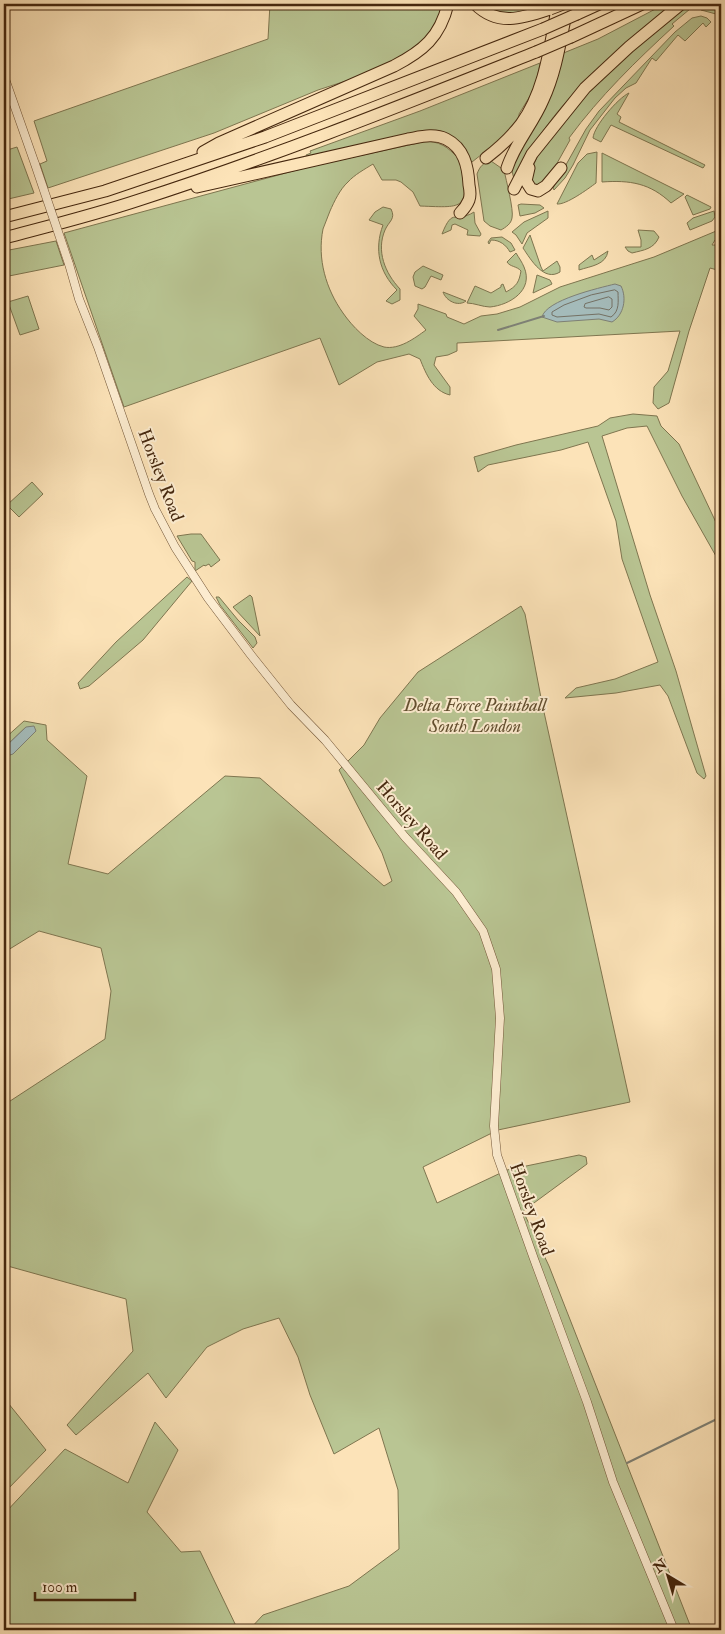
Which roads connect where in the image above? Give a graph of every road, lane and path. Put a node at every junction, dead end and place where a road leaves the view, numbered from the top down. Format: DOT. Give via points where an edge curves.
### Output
graph roads {
  1 [pos="448,4"];
  2 [pos="475,4"];
  3 [pos="563,4"];
  4 [pos="568,4"];
  5 [pos="599,4"];
  6 [pos="642,4"];
  7 [pos="681,4"];
  8 [pos="554,6"];
  9 [pos="4,76"];
  10 [pos="539,146"];
  11 [pos="486,158"];
  12 [pos="176,166"];
  13 [pos="507,168"];
  14 [pos="561,168"];
  15 [pos="514,189"];
  16 [pos="137,201"];
  17 [pos="460,213"];
  18 [pos="4,217"];
  19 [pos="4,238"];
  20 [pos="674,1630"];
  1 -- 12 [label="highway" via="443,23 415,56 219,143"];
  2 -- 8 [label="highway" via="506,19 523,18"];
  3 -- 8 [label="highway, bridge"];
  4 -- 13 [label="highway" via="551,82"];
  5 -- 12 [label="highway, bridge" via="543,29 265,137"];
  6 -- 16 [label="highway, bridge" via="536,52 292,146"];
  7 -- 10 [label="highway" via="589,83"];
  8 -- 11 [label="highway" via="546,65 534,102 508,139"];
  9 -- 20 [label="street, Horsley Road, bridge" via="149,494 175,547 208,598 270,679 456,892 483,931 496,969 500,1018 494,1132 497,1155 588,1402 613,1482"];
  10 -- 14 [label="highway" via="527,175 528,186 538,191 543,189"];
  10 -- 15 [label="highway"];
  12 -- 18 [label="highway" via="105,191"];
  16 -- 17 [label="highway" via="433,136 454,144 466,163 470,196"];
  16 -- 19 [label="highway"];
}
